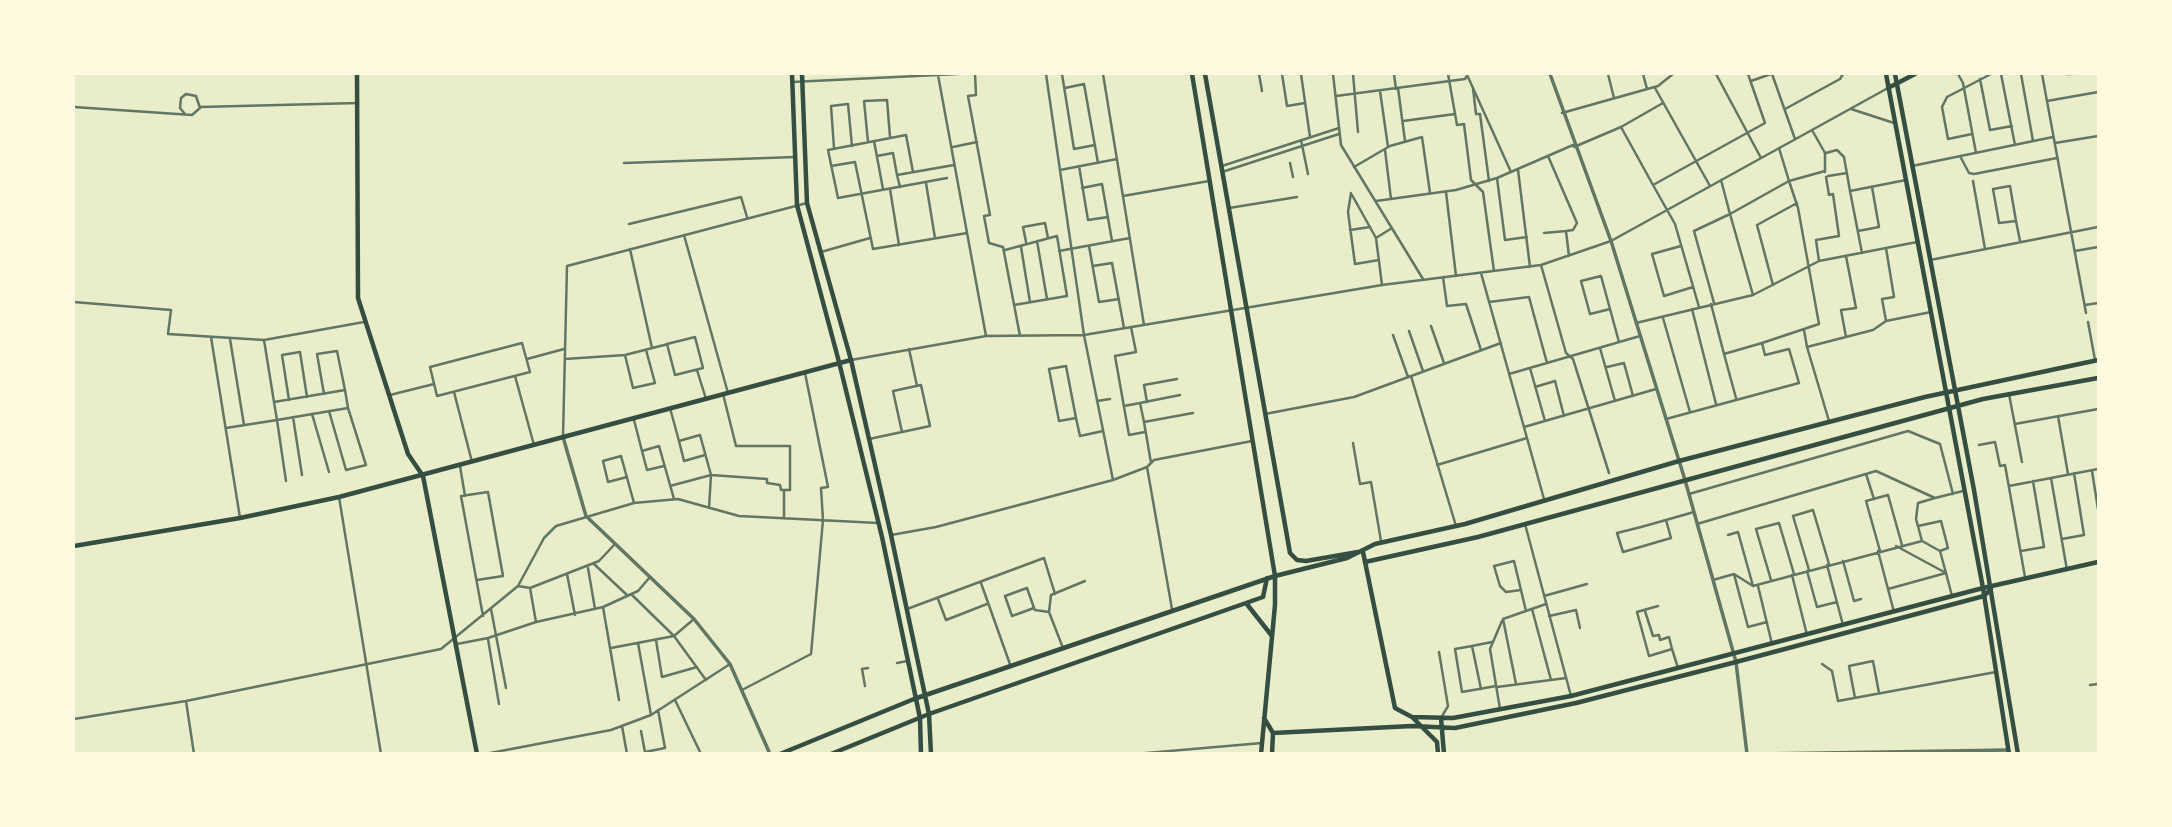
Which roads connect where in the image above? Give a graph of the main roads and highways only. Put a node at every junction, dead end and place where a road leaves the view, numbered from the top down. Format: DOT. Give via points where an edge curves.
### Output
graph roads {
  1 [pos="357,74"];
  2 [pos="792,74"];
  3 [pos="802,74"];
  4 [pos="1192,74"];
  5 [pos="1205,74"];
  6 [pos="1886,74"];
  7 [pos="1895,74"];
  8 [pos="1915,74"];
  9 [pos="1897,83"];
  10 [pos="1888,88"];
  11 [pos="850,359"];
  12 [pos="2097,361"];
  13 [pos="839,362"];
  14 [pos="2098,378"];
  15 [pos="1955,390"];
  16 [pos="1946,392"];
  17 [pos="1958,406"];
  18 [pos="1949,408"];
  19 [pos="423,476"];
  20 [pos="74,546"];
  21 [pos="1363,552"];
  22 [pos="1365,562"];
  23 [pos="2098,562"];
  24 [pos="1275,576"];
  25 [pos="1267,578"];
  26 [pos="1983,588"];
  27 [pos="1991,589"];
  28 [pos="1984,596"];
  29 [pos="1247,603"];
  30 [pos="1272,636"];
  31 [pos="925,696"];
  32 [pos="914,699"];
  33 [pos="929,714"];
  34 [pos="920,718"];
  35 [pos="1264,718"];
  36 [pos="1412,718"];
  37 [pos="1441,718"];
  38 [pos="1422,727"];
  39 [pos="1443,729"];
  40 [pos="1273,733"];
  41 [pos="2008,752"];
  42 [pos="477,754"];
  43 [pos="780,754"];
  44 [pos="831,754"];
  45 [pos="921,754"];
  46 [pos="931,754"];
  47 [pos="1261,754"];
  48 [pos="1272,754"];
  49 [pos="1438,754"];
  50 [pos="1444,754"];
  51 [pos="2018,754"];
  1 -- 19 [label="main road" via="358,298 408,454"];
  2 -- 13 [label="main road" via="797,205"];
  3 -- 11 [label="main road" via="807,203"];
  4 -- 24 [label="main road"];
  5 -- 21 [label="main road" via="1290,553 1306,561"];
  6 -- 10 [label="main road"];
  7 -- 9 [label="main road"];
  8 -- 9 [label="main road"];
  9 -- 10 [label="main road"];
  9 -- 15 [label="main road"];
  10 -- 16 [label="main road"];
  11 -- 13 [label="main road"];
  11 -- 31 [label="main road"];
  12 -- 15 [label="main road"];
  13 -- 19 [label="main road"];
  13 -- 32 [label="main road"];
  14 -- 17 [label="main road"];
  15 -- 16 [label="main road"];
  15 -- 17 [label="main road"];
  16 -- 18 [label="main road"];
  16 -- 21 [label="main road" via="1679,461 1381,543"];
  17 -- 18 [label="main road"];
  17 -- 27 [label="main road"];
  18 -- 22 [label="main road" via="1525,524"];
  18 -- 26 [label="main road"];
  19 -- 20 [label="main road" via="240,518"];
  19 -- 42 [label="main road"];
  21 -- 22 [label="main road"];
  21 -- 24 [label="main road"];
  22 -- 36 [label="main road" via="1395,708"];
  23 -- 27 [label="main road"];
  24 -- 25 [label="main road"];
  24 -- 30 [label="main road"];
  25 -- 29 [label="main road" via="1263,597"];
  25 -- 31 [label="main road"];
  26 -- 27 [label="main road"];
  26 -- 28 [label="main road"];
  26 -- 37 [label="main road" via="1571,696"];
  27 -- 28 [label="main road"];
  27 -- 51 [label="main road"];
  28 -- 39 [label="main road" via="1576,703"];
  28 -- 41 [label="main road"];
  29 -- 30 [label="main road"];
  29 -- 33 [label="main road"];
  30 -- 35 [label="main road"];
  31 -- 32 [label="main road"];
  31 -- 33 [label="main road"];
  32 -- 34 [label="main road"];
  32 -- 43 [label="main road"];
  33 -- 34 [label="main road"];
  33 -- 46 [label="main road"];
  34 -- 44 [label="main road"];
  34 -- 45 [label="main road"];
  35 -- 40 [label="main road"];
  35 -- 47 [label="main road"];
  36 -- 37 [label="main road"];
  36 -- 38 [label="main road"];
  37 -- 39 [label="main road"];
  38 -- 39 [label="main road"];
  38 -- 40 [label="main road"];
  38 -- 49 [label="main road" via="1437,742"];
  39 -- 50 [label="main road"];
  40 -- 48 [label="main road"];
}
